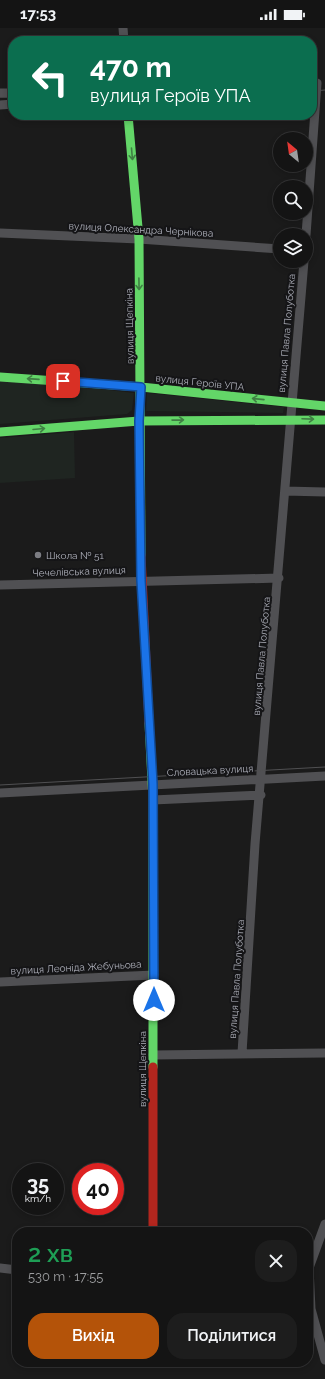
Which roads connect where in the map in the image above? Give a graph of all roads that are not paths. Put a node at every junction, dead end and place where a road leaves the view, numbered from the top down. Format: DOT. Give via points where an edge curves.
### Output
graph roads {
  1 [pos="318,83"];
  2 [pos="318,94"];
  3 [pos="317,106"];
  4 [pos="128,120"];
  5 [pos="316,120"];
  6 [pos="307,228"];
  7 [pos="0,233"];
  8 [pos="139,239"];
  9 [pos="273,249"];
  10 [pos="303,268"];
  11 [pos="0,377"];
  12 [pos="141,387"];
  13 [pos="292,402"];
  14 [pos="325,406"];
  15 [pos="290,419"];
  16 [pos="325,420"];
  17 [pos="139,421"];
  18 [pos="0,432"];
  19 [pos="285,491"];
  20 [pos="325,492"];
  21 [pos="279,578"];
  22 [pos="141,580"];
  23 [pos="0,585"];
  24 [pos="325,776"];
  25 [pos="262,779"];
  26 [pos="153,784"];
  27 [pos="0,792"];
  28 [pos="260,795"];
  29 [pos="153,800"];
  30 [pos="154,975"];
  31 [pos="0,982"];
  32 [pos="242,1053"];
  33 [pos="325,1053"];
  34 [pos="153,1055"];
  35 [pos="325,1224"];
  36 [pos="153,1227"];
  37 [pos="323,1235"];
  38 [pos="313,1259"];
  39 [pos="0,1268"];
  40 [pos="12,1269"];
  41 [pos="313,1316"];
  42 [pos="325,1360"];
  1 -- 2 [label="street"];
  2 -- 3 [label="street"];
  4 -- 8 [label="street, вулиця Щепкіна, one-way"];
  5 -- 6 [label="street"];
  7 -- 8 [label="street, вулиця Олександра Чернікова"];
  8 -- 9 [label="street, вулиця Олександра Чернікова"];
  8 -- 12 [label="street, вулиця Щепкіна, one-way"];
  10 -- 13 [label="street, вулиця Павла Полуботка"];
  12 -- 11 [label="street, вулиця Героїв УПА, one-way"];
  13 -- 12 [label="street, вулиця Героїв УПА, one-way"];
  12 -- 17 [label="street, вулиця Щепкіна"];
  13 -- 14 [label="street, вулиця Героїв УПА"];
  13 -- 15 [label="street, вулиця Павла Полуботка"];
  15 -- 16 [label="street, one-way"];
  17 -- 15 [label="street, one-way"];
  15 -- 19 [label="street, вулиця Павла Полуботка"];
  18 -- 17 [label="street, one-way"];
  17 -- 22 [label="street, вулиця Щепкіна"];
  19 -- 20 [label="street"];
  19 -- 21 [label="street, вулиця Павла Полуботка"];
  21 -- 22 [label="street, Чечелівська вулиця"];
  21 -- 25 [label="street, вулиця Павла Полуботка"];
  22 -- 23 [label="street, Чечелівська вулиця"];
  22 -- 26 [label="street, вулиця Щепкіна"];
  24 -- 25 [label="street, Словацька вулиця"];
  25 -- 26 [label="street, Словацька вулиця"];
  25 -- 28 [label="street, вулиця Павла Полуботка"];
  26 -- 27 [label="street, Словацька вулиця"];
  26 -- 29 [label="street, вулиця Щепкіна"];
  28 -- 29 [label="street"];
  28 -- 32 [label="street, вулиця Павла Полуботка"];
  29 -- 30 [label="street, вулиця Щепкіна"];
  30 -- 31 [label="street, вулиця Леоніда Жебуньова"];
  30 -- 34 [label="street, вулиця Щепкіна"];
  32 -- 33 [label="street"];
  32 -- 34 [label="street"];
  34 -- 36 [label="street, вулиця Щепкіна"];
  35 -- 37 [label="street"];
  37 -- 38 [label="street"];
  39 -- 40 [label="street"];
  41 -- 42 [label="street"];
}
